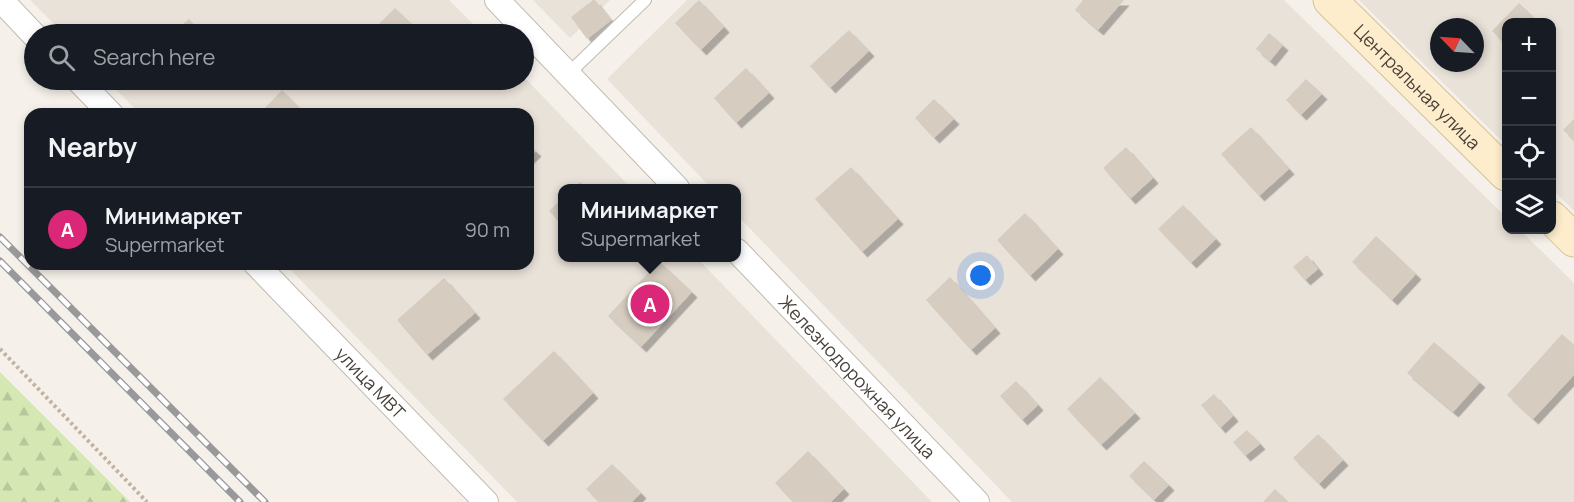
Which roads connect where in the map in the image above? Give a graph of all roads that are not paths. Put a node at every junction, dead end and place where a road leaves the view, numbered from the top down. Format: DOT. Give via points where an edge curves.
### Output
graph roads {
  1 [pos="1,0"];
  2 [pos="497,0"];
  3 [pos="645,0"];
  4 [pos="1330,0"];
  5 [pos="24,24"];
  6 [pos="520,24"];
  7 [pos="534,39"];
  8 [pos="568,74"];
  9 [pos="88,90"];
  10 [pos="105,108"];
  11 [pos="1502,170"];
  12 [pos="672,184"];
  13 [pos="1556,223"];
  14 [pos="1574,240"];
  15 [pos="741,255"];
  16 [pos="262,270"];
  17 [pos="486,502"];
  18 [pos="977,502"];
  1 -- 5 [label="street"];
  2 -- 6 [label="street"];
  3 -- 8 [label="lane"];
  4 -- 11 [label="street, Центральная улица"];
  7 -- 8 [label="street"];
  8 -- 12 [label="street"];
  9 -- 10 [label="street"];
  13 -- 14 [label="street"];
  15 -- 18 [label="street, Железнодорожная улица"];
  16 -- 17 [label="street, улица МВТ"];
}
